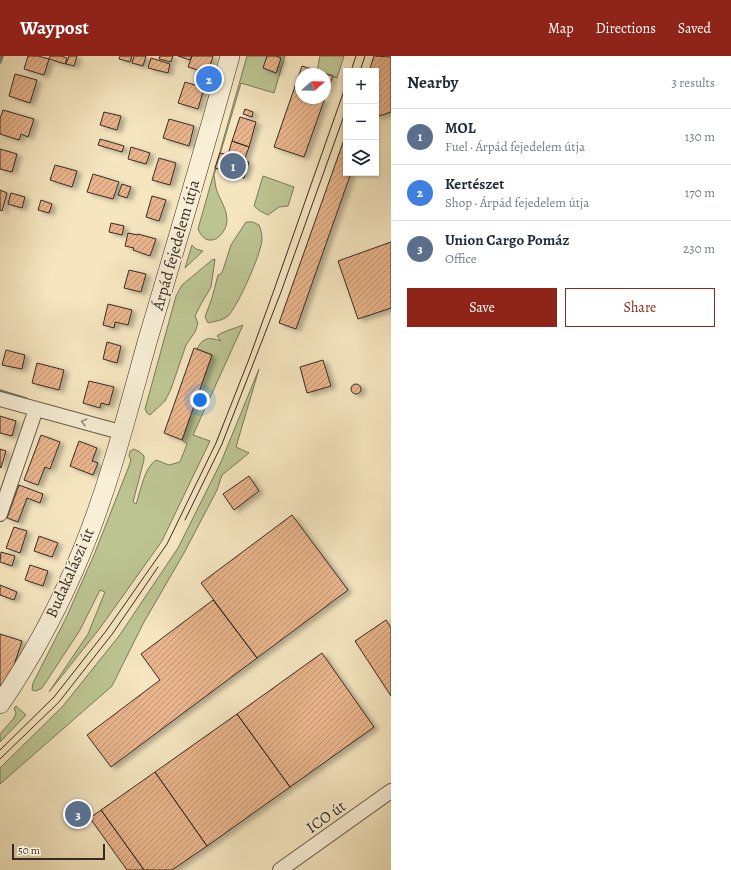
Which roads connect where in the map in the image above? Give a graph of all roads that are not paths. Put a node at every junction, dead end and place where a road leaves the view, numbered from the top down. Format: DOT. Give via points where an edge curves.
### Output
graph roads {
  1 [pos="230,56"];
  2 [pos="0,398"];
  3 [pos="36,409"];
  4 [pos="121,434"];
  5 [pos="0,514"];
  6 [pos="0,704"];
  7 [pos="391,791"];
  8 [pos="280,870"];
  1 -- 4 [label="main road, Árpád fejedelem útja"];
  2 -- 3 [label="street"];
  4 -- 3 [label="street, one-way"];
  3 -- 5 [label="street"];
  4 -- 6 [label="main road, Budakalászi út" via="107,482 64,593 40,639"];
  7 -- 8 [label="street, ICO út"];
}
